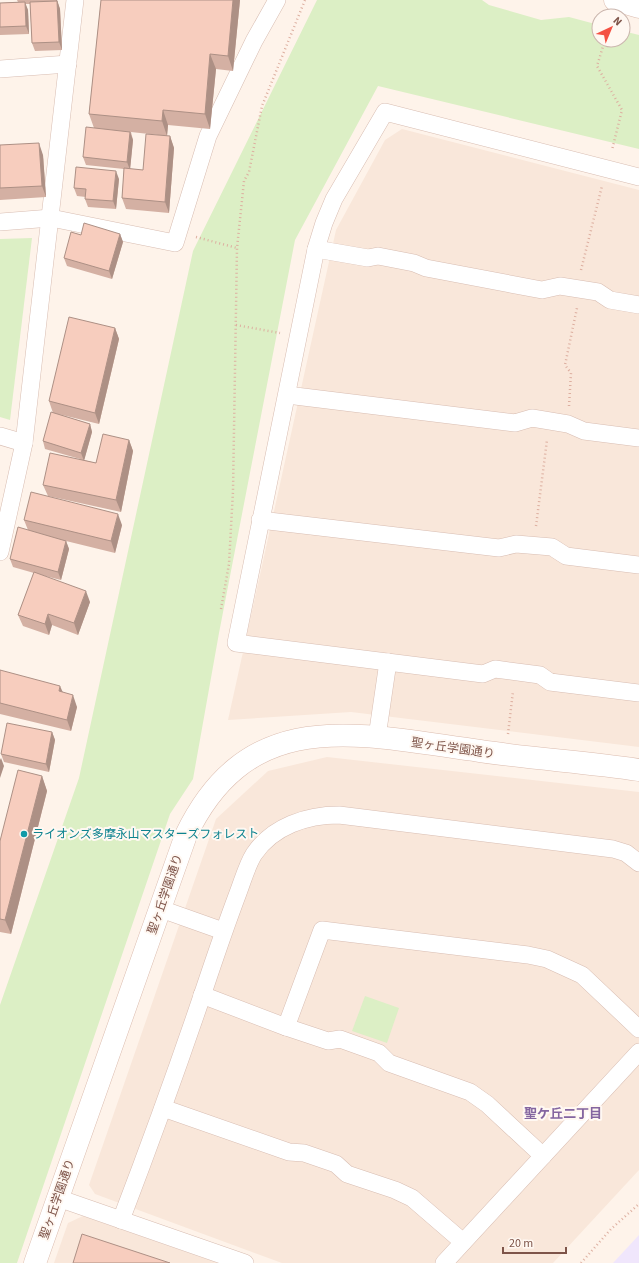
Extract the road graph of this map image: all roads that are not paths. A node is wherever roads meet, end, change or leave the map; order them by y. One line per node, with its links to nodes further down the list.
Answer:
1 (75, 0): 5 (street)
2 (277, 0): 8 (street)
3 (615, 0): 4 (street)
4 (639, 6)
5 (68, 64): 6 (street); 8 (street)
6 (0, 69)
7 (639, 177): 10 (street)
8 (51, 218): 9 (street); 15 (street)
9 (0, 222)
10 (316, 249): 11 (street); 12 (street)
11 (639, 305)
12 (287, 395): 14 (street); 16 (street)
13 (0, 436): 15 (street)
14 (639, 438)
15 (24, 443): 17 (street)
16 (260, 520): 18 (street); 19 (street)
17 (0, 552)
18 (639, 565)
19 (388, 662): 20 (street); 21 (street)
20 (639, 693)
21 (377, 737): 22 (street, 聖ヶ丘学園通り); 24 (street, 聖ヶ丘学園通り)
22 (639, 770)
23 (639, 863): 25 (street)
24 (160, 909): 25 (street); 32 (street, 聖ヶ丘学園通り)
25 (223, 931): 26 (street)
26 (202, 995): 27 (street); 30 (street)
27 (286, 1028): 28 (street); 31 (street)
28 (639, 1029)
29 (639, 1052): 31 (street)
30 (163, 1108): 33 (street); 34 (street)
31 (543, 1156): 34 (street)
32 (58, 1198): 33 (street); 35 (street, 聖ヶ丘学園通り)
33 (121, 1220): 36 (street)
34 (462, 1242): 37 (street)
35 (36, 1263)
36 (245, 1263)
37 (444, 1263)

